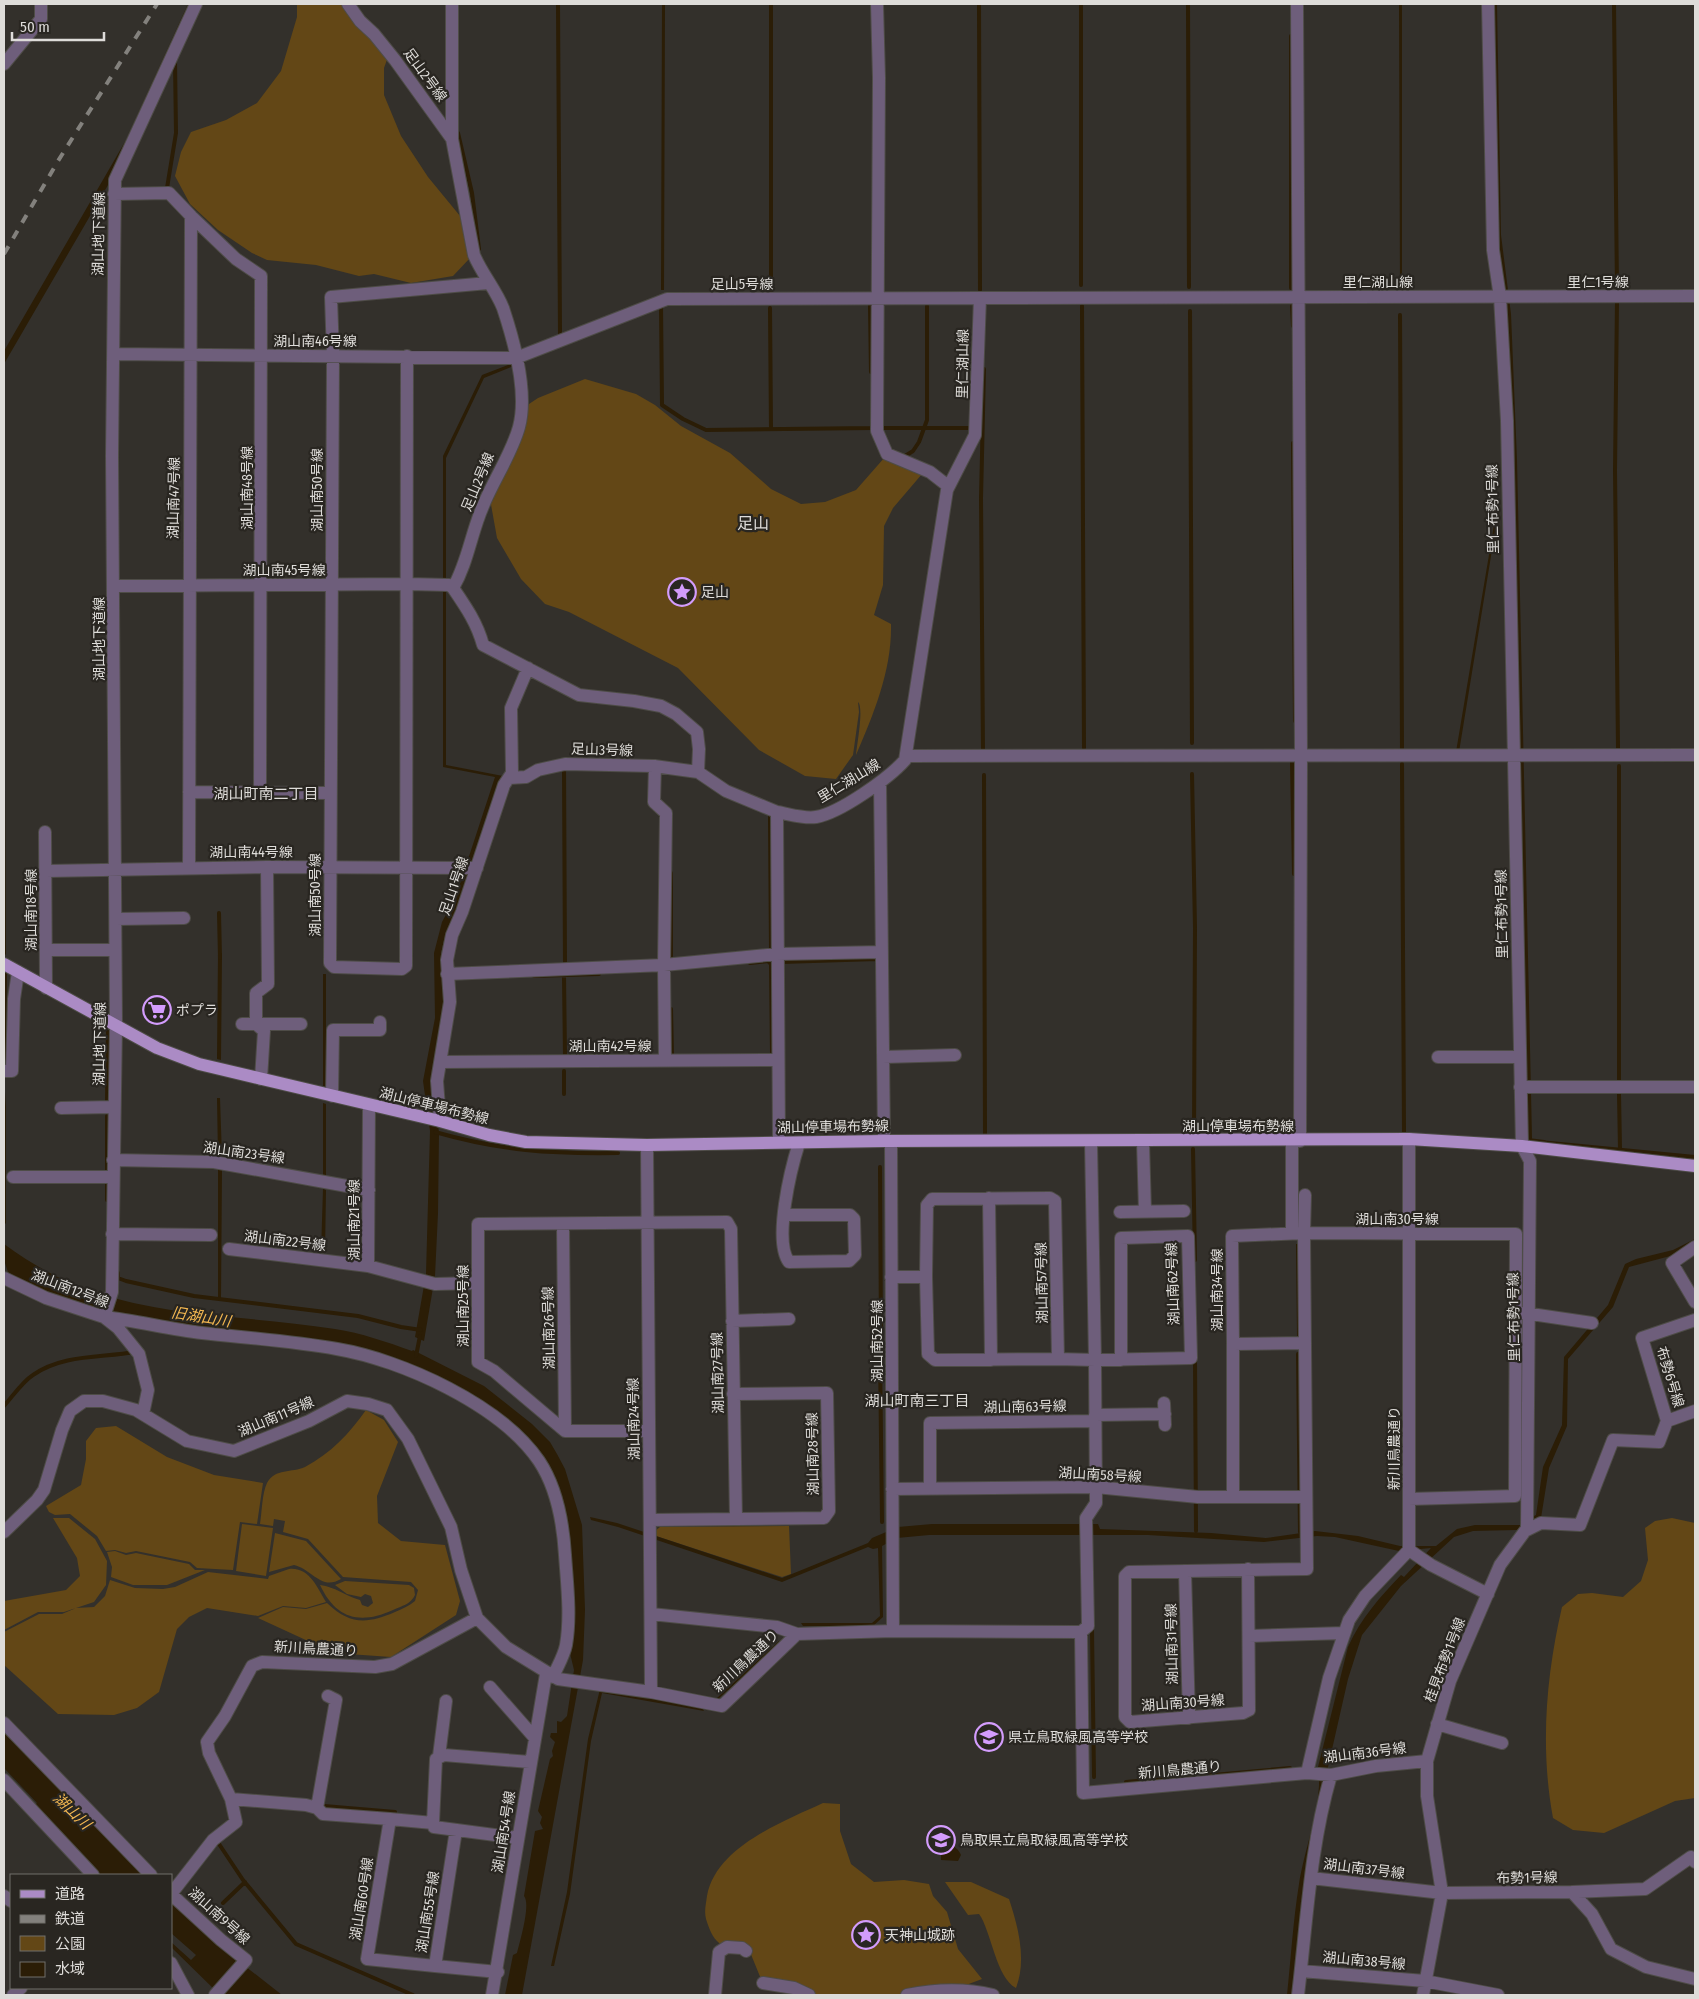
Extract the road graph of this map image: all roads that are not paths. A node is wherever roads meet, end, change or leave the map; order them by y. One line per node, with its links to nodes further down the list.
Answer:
1 (40, 4): 8 (street)
2 (196, 4): 10 (street, 湖山地下道線)
3 (348, 4): 9 (street, 足山2号線)
4 (452, 4): 9 (street)
5 (877, 4): 17 (street)
6 (1297, 4): 14 (street)
7 (1488, 4): 15 (street)
8 (4, 64)
9 (452, 139): 12 (street, 足山2号線)
10 (114, 194): 11 (street); 18 (street, 湖山地下道線)
11 (191, 216): 19 (street, 湖山南47号線); 20 (street, 湖山南48号線)
12 (488, 283): 21 (street, 湖山南50号線); 23 (street, 足山2号線)
13 (1695, 296): 15 (street, 里仁1号線)
14 (1298, 297): 15 (street, 里仁湖山線); 16 (street, 里仁湖山線); 34 (street)
15 (1500, 297): 32 (street, 里仁布勢1号線)
16 (980, 298): 17 (street, 足山5号線); 24 (street, 里仁湖山線)
17 (877, 299): 23 (street, 足山5号線); 24 (street)
18 (114, 354): 19 (street, 湖山南46号線); 29 (street, 湖山地下道線)
19 (191, 356): 20 (street, 湖山南46号線); 27 (street, 湖山南47号線)
20 (262, 356): 21 (street, 湖山南46号線); 28 (street, 湖山南48号線)
21 (333, 356): 22 (street, 湖山南46号線); 25 (street, 湖山南50号線)
22 (407, 356): 23 (street, 湖山南46号線); 26 (street, 湖山南50号線)
23 (516, 358): 30 (street, 足山2号線)
24 (948, 486): 33 (street, 里仁湖山線)
25 (332, 584): 26 (street, 湖山南45号線); 28 (street, 湖山南45号線); 42 (street, 湖山南50号線)
26 (408, 584): 30 (street, 湖山南45号線); 48 (street, 湖山南50号線)
27 (188, 585): 28 (street, 湖山南45号線); 29 (street, 湖山南45号線); 40 (street, 湖山南47号線)
28 (261, 585): 41 (street, 湖山南48号線)
29 (114, 586): 50 (street, 湖山地下道線)
30 (453, 588): 31 (street)
31 (528, 668): 37 (street); 38 (street, 足山1号線)
32 (1514, 755): 34 (street); 35 (street); 71 (street, 里仁布勢1号線)
33 (906, 756): 34 (street); 39 (street, 里仁湖山線)
34 (1301, 756): 86 (street)
35 (1695, 756)
36 (655, 766): 37 (street, 足山3号線); 38 (street, 足山3号線); 59 (street)
37 (698, 772): 43 (street)
38 (508, 778): 49 (street, 足山1号線)
39 (880, 782): 43 (street, 里仁湖山線); 56 (street, 湖山南52号線)
40 (189, 792): 41 (street); 46 (street, 湖山南47号線)
41 (260, 792): 42 (street)
42 (330, 793): 47 (street, 湖山南50号線)
43 (777, 812): 57 (street)
44 (45, 832): 51 (street, 湖山南18号線)
45 (268, 867): 46 (street, 湖山南44号線); 47 (street, 湖山南44号線); 65 (street)
46 (188, 868): 50 (street, 湖山南44号線)
47 (331, 868): 48 (street, 湖山南44号線); 48 (street, 湖山南50号線)
48 (406, 868): 49 (street, 湖山南44号線)
49 (472, 868): 61 (street, 足山1号線)
50 (115, 870): 51 (street, 湖山南44号線); 53 (street, 湖山地下道線)
51 (46, 871): 54 (street, 湖山南18号線)
52 (184, 918): 53 (street)
53 (116, 919): 55 (street, 湖山地下道線)
54 (46, 950): 55 (street); 62 (street, 湖山南18号線)
55 (115, 950): 67 (street, 湖山地下道線)
56 (882, 952): 57 (street); 69 (street, 湖山南52号線)
57 (778, 954): 59 (street); 72 (street)
58 (4, 964): 60 (main road, 湖山停車場布勢線)
59 (664, 965): 61 (street); 73 (street)
60 (18, 972): 62 (main road, 湖山停車場布勢線); 75 (street)
61 (447, 974): 74 (street, 足山1号線)
62 (46, 988): 67 (main road, 湖山停車場布勢線)
63 (380, 1022): 79 (street)
64 (242, 1024): 65 (street)
65 (256, 1024): 66 (street); 76 (street)
66 (301, 1024)
67 (116, 1025): 76 (main road, 湖山停車場布勢線); 81 (street, 湖山地下道線)
68 (955, 1055): 69 (street)
69 (883, 1057): 85 (street, 湖山南52号線)
70 (1438, 1057): 71 (street)
71 (1520, 1057): 77 (street, 里仁布勢1号線)
72 (778, 1060): 73 (street, 湖山南42号線); 87 (street)
73 (665, 1061): 74 (street, 湖山南42号線)
74 (441, 1062): 83 (street, 足山1号線)
75 (4, 1071)
76 (260, 1079): 79 (main road, 湖山停車場布勢線)
77 (1520, 1087): 78 (street); 92 (street, 里仁布勢1号線)
78 (1695, 1087)
79 (332, 1096): 80 (main road, 湖山停車場布勢線)
80 (369, 1105): 83 (main road, 湖山停車場布勢線); 97 (street, 湖山南21号線)
81 (114, 1107): 82 (street); 93 (street, 湖山地下道線)
82 (62, 1108)
83 (440, 1121): 91 (main road, 湖山停車場布勢線)
84 (1410, 1139): 86 (main road, 湖山停車場布勢線); 92 (main road, 湖山停車場布勢線); 108 (street, 新川鳥農通り)
85 (887, 1141): 88 (main road, 湖山停車場布勢線); 90 (main road, 湖山停車場布勢線); 113 (street, 湖山南52号線)
86 (1296, 1141): 89 (main road, 湖山停車場布勢線); 106 (street)
87 (779, 1142): 90 (main road, 湖山停車場布勢線); 91 (main road, 湖山停車場布勢線)
88 (1091, 1142): 89 (main road, 湖山停車場布勢線); 129 (street)
89 (1142, 1142): 100 (street)
90 (799, 1143): 103 (street)
91 (646, 1145): 104 (street, 湖山南24号線)
92 (1522, 1146): 94 (main road, 湖山停車場布勢線); 119 (street, 里仁布勢1号線)
93 (113, 1160): 96 (street, 湖山地下道線); 97 (street, 湖山南23号線)
94 (1695, 1166)
95 (13, 1177): 96 (street)
96 (112, 1177): 107 (street, 湖山地下道線)
97 (369, 1190): 112 (street, 湖山南21号線)
98 (1304, 1195): 106 (street)
99 (989, 1198): 114 (street, 湖山南57号線); 127 (street); 128 (street, 湖山南57号線)
100 (1145, 1211): 101 (street); 102 (street)
101 (1184, 1211)
102 (1120, 1212)
103 (784, 1215): 103 (street)
104 (647, 1222): 105 (street, 湖山南25号線); 123 (street, 湖山南27号線); 138 (street, 湖山南24号線)
105 (563, 1224): 116 (street, 湖山南25号線); 137 (street, 湖山南26号線)
106 (1298, 1233): 108 (street, 湖山南30号線); 125 (street, 湖山南30号線); 126 (street, 湖山南34号線)
107 (112, 1234): 109 (street); 120 (street, 湖山地下道線)
108 (1409, 1234): 118 (street, 湖山南30号線); 144 (street, 新川鳥農通り)
109 (211, 1235)
110 (1695, 1247): 117 (street)
111 (229, 1249): 112 (street, 湖山南22号線)
112 (368, 1266): 116 (street, 湖山南21号線)
113 (891, 1277): 114 (street); 140 (street, 湖山南52号線)
114 (926, 1277): 127 (street, 湖山南57号線)
115 (4, 1278): 120 (street, 湖山南12号線)
116 (477, 1283): 137 (street, 湖山南25号線)
117 (1695, 1302)
118 (1517, 1313): 119 (street); 144 (street, 湖山南30号線)
119 (1531, 1314): 124 (street); 147 (street, 里仁布勢1号線)
120 (105, 1315): 133 (street, 湖山南12号線); 160 (street, 湖山南54号線)
121 (788, 1319): 123 (street)
122 (1695, 1320): 136 (street, 布勢6号線)
123 (732, 1321): 131 (street, 湖山南27号線)
124 (1592, 1323)
125 (1305, 1343): 126 (street, 湖山南34号線); 143 (street, 湖山南30号線)
126 (1232, 1344): 142 (street)
127 (991, 1360): 128 (street, 湖山南57号線)
128 (1058, 1360): 129 (street, 湖山南62号線)
129 (1095, 1360): 130 (street, 湖山南62号線); 135 (street)
130 (1121, 1360): 130 (street, 湖山南62号線)
131 (733, 1394): 145 (street, 湖山南27号線); 145 (street, 湖山南28号線)
132 (1695, 1413): 136 (street)
133 (143, 1414): 148 (street, 湖山南11号線); 154 (street, 湖山南11号線)
134 (1165, 1414): 135 (street)
135 (1095, 1418): 139 (street); 141 (street, 湖山南63号線)
136 (1667, 1421): 147 (street)
137 (565, 1431): 138 (street)
138 (648, 1431): 146 (street, 湖山南24号線)
139 (1096, 1487): 141 (street, 湖山南58号線); 142 (street, 湖山南58号線); 156 (street)
140 (892, 1489): 141 (street, 湖山南58号線); 155 (street, 湖山南52号線)
141 (930, 1489)
142 (1233, 1497): 143 (street, 湖山南58号線)
143 (1306, 1497): 150 (street, 湖山南30号線)
144 (1409, 1499): 149 (street, 新川鳥農通り)
145 (736, 1519): 146 (street)
146 (650, 1520): 153 (street, 湖山南24号線)
147 (1527, 1529): 152 (street, 桂見布勢1号線)
148 (4, 1532)
149 (1409, 1550): 152 (street); 157 (street)
150 (1248, 1569): 151 (street, 湖山南30号線); 159 (street, 湖山南30号線)
151 (1185, 1570): 165 (street, 湖山南31号線); 165 (street, 湖山南30号線)
152 (1488, 1594): 167 (street, 桂見布勢1号線)
153 (651, 1614): 158 (street); 162 (street, 湖山南24号線)
154 (477, 1618): 160 (street); 176 (street, 新川鳥農通り)
155 (893, 1631): 156 (street, 新川鳥農通り); 158 (street, 新川鳥農通り)
156 (1081, 1632): 173 (street, 新川鳥農通り)
157 (1344, 1633): 159 (street); 173 (street)
158 (797, 1634): 162 (street, 新川鳥農通り)
159 (1250, 1636): 165 (street, 湖山南30号線)
160 (552, 1677): 162 (street, 新川鳥農通り); 168 (street, 湖山南54号線)
161 (490, 1688): 168 (street)
162 (651, 1692)
163 (328, 1696): 177 (street)
164 (446, 1701): 170 (street)
165 (1188, 1718)
166 (4, 1723): 184 (street)
167 (1437, 1724): 169 (street); 171 (street, 桂見布勢1号線)
168 (534, 1737): 172 (street, 湖山南54号線)
169 (1502, 1743)
170 (439, 1756): 172 (street); 179 (street)
171 (1427, 1761): 174 (street, 湖山南36号線); 187 (street, 桂見布勢1号線)
172 (530, 1762): 181 (street, 湖山南54号線)
173 (1307, 1773): 174 (street, 湖山南36号線)
174 (1331, 1775): 185 (street)
175 (4, 1780): 183 (street)
176 (231, 1800): 177 (street); 188 (street, 新川鳥農通り)
177 (317, 1808): 178 (street)
178 (390, 1819): 179 (street); 191 (street, 湖山南60号線)
179 (433, 1823): 180 (street)
180 (456, 1830): 181 (street); 191 (street, 湖山南55号線)
181 (518, 1838): 193 (street, 湖山南54号線)
182 (1695, 1862): 186 (street)
183 (92, 1874)
184 (150, 1874)
185 (1311, 1878): 187 (street, 湖山南37号線); 192 (street, 湖山南37号線)
186 (1572, 1892): 187 (street, 布勢1号線); 194 (street, 布勢1号線)
187 (1442, 1893): 195 (street, 桂見布勢1号線)
188 (172, 1894): 198 (street, 湖山南9号線)
189 (746, 1951): 200 (street)
190 (172, 1965): 197 (street)
191 (435, 1966): 193 (street, 湖山南55号線)
192 (1301, 1971): 195 (street, 湖山南38号線); 204 (street, 湖山南37号線)
193 (498, 1972): 199 (street, 湖山南54号線)
194 (1695, 1979)
195 (1425, 1981): 205 (street); 206 (street)
196 (763, 1983): 201 (street)
197 (188, 1995)
198 (215, 1995)
199 (492, 1995)
200 (715, 1995)
201 (809, 1995)
202 (907, 1995): 203 (street)
203 (993, 1995)
204 (1298, 1995)
205 (1423, 1995)
206 (1498, 1995)

